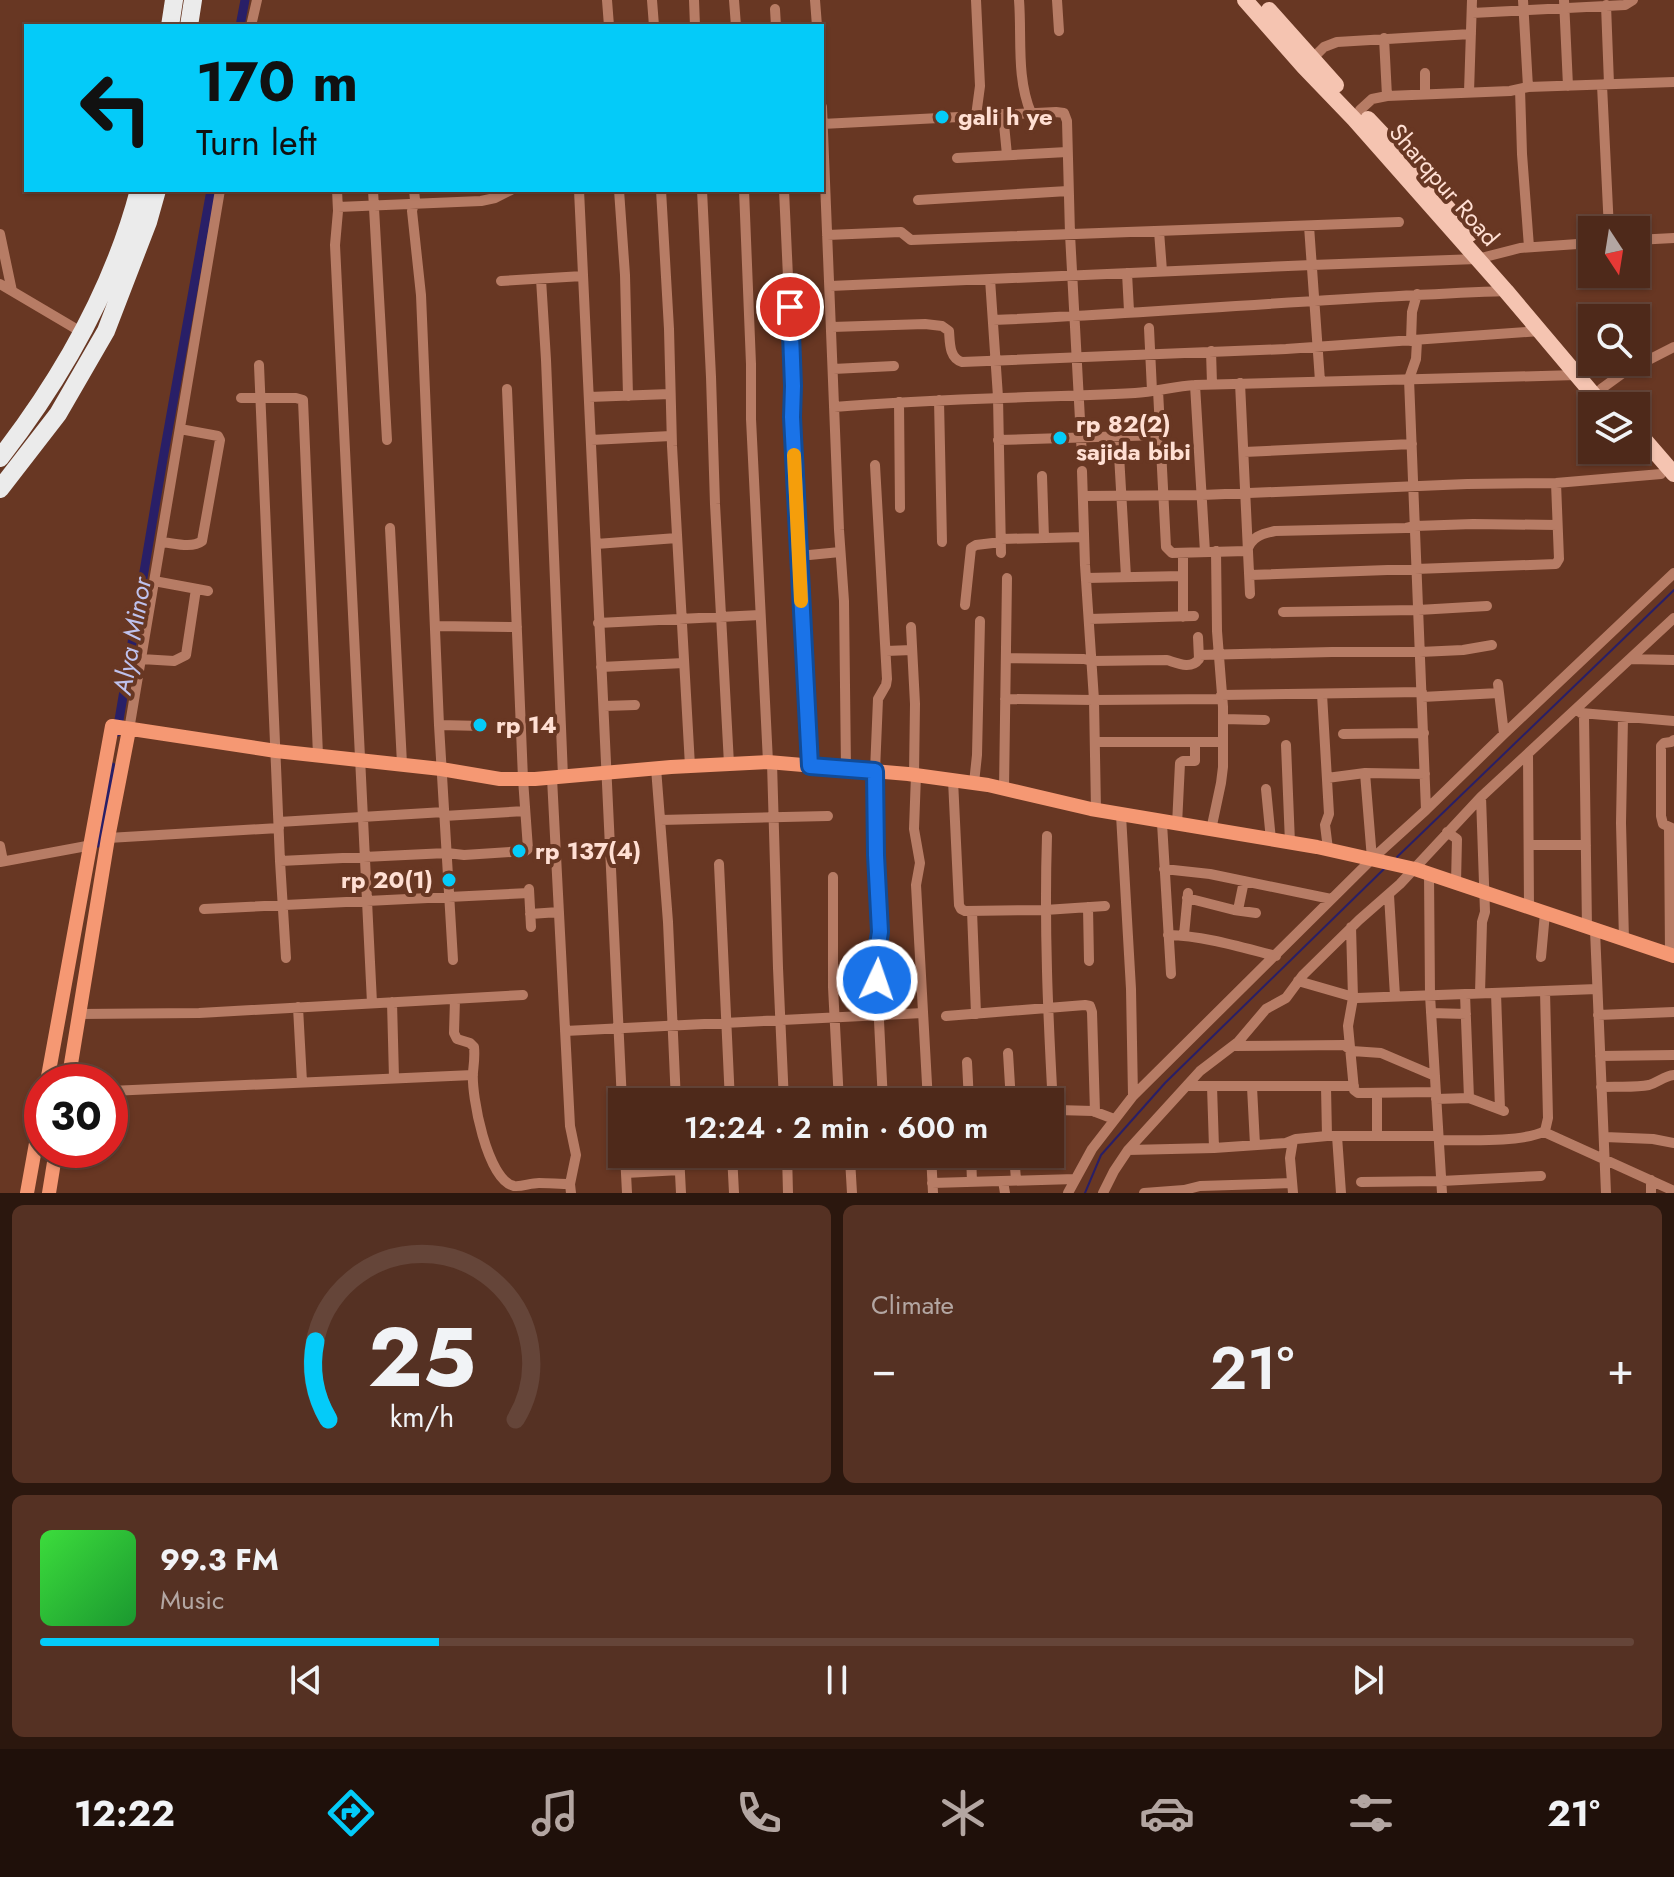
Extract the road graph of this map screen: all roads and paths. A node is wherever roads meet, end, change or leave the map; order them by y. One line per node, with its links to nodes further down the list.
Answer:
1 (174, 0): 21 (highway)
2 (193, 0): 22 (highway)
3 (257, 0): 23 (street)
4 (607, 0): 24 (street)
5 (652, 0): 25 (street)
6 (694, 0): 26 (street)
7 (734, 0): 27 (street)
8 (815, 0): 29 (street)
9 (976, 0): 45 (street)
10 (1019, 0): 43 (street)
11 (1057, 0): 30 (street)
12 (1245, 0): 33 (main road, Sharqpur Road)
13 (1260, 0): 33 (main road, Sharqpur Road)
14 (1472, 0): 20 (street)
15 (1633, 0): 17 (street)
16 (1564, 4): 17 (street); 18 (street); 37 (street)
17 (1603, 4): 36 (street)
18 (1524, 5): 20 (street); 38 (street)
19 (775, 9): 28 (street)
20 (1472, 13): 31 (street)
21 (170, 24)
22 (189, 24)
23 (251, 24)
24 (609, 24)
25 (654, 24)
26 (695, 24)
27 (736, 24)
28 (776, 24)
29 (817, 24)
30 (1059, 31)
31 (1471, 34): 32 (street); 39 (street)
32 (1384, 38): 33 (street); 41 (street)
33 (1308, 63): 42 (main road, Sharqpur Road); 81 (main road, Sharqpur Road)
34 (1425, 73): 40 (street)
35 (1674, 82): 36 (street)
36 (1605, 84): 37 (street); 70 (street)
37 (1568, 86): 38 (street)
38 (1524, 88): 39 (street); 80 (street)
39 (1469, 92): 40 (street)
40 (1425, 93): 41 (street)
41 (1387, 96): 42 (street)
42 (1360, 110): 81 (main road, Sharqpur Road)
43 (1031, 113): 44 (street); 47 (street)
44 (1003, 114): 45 (street); 48 (street)
45 (976, 116): 46 (street)
46 (824, 124)
47 (1067, 152): 48 (street); 51 (street)
48 (1007, 155): 49 (street)
49 (957, 158)
50 (824, 168): 76 (street)
51 (1068, 191): 66 (street); 75 (street)
52 (138, 192): 102 (highway)
53 (156, 192): 155 (highway)
54 (220, 192): 134 (street)
55 (337, 192): 69 (street)
56 (373, 192): 68 (street)
57 (414, 192): 67 (street)
58 (507, 192): 65 (street)
59 (579, 192): 86 (street)
60 (619, 192): 126 (street)
61 (661, 192): 124 (street)
62 (702, 192): 193 (street)
63 (744, 192): 192 (street)
64 (784, 192): 176 (street)
65 (456, 196): 67 (street)
66 (918, 200)
67 (413, 204): 68 (street); 199 (street)
68 (374, 206): 69 (street); 139 (street)
69 (338, 207): 242 (street)
70 (1609, 216)
71 (1399, 222): 72 (street)
72 (1309, 226): 73 (street); 82 (street)
73 (1159, 231): 75 (street); 83 (street)
74 (0, 234): 92 (street)
75 (1070, 234): 76 (street); 85 (street)
76 (827, 235): 91 (street)
77 (1674, 238): 78 (street)
78 (1650, 239)
79 (1578, 244): 80 (street)
80 (1529, 247): 81 (street)
81 (1483, 258): 82 (street); 93 (main road, Sharqpur Road); 122 (main road, Sharqpur Road)
82 (1312, 265): 83 (street); 95 (street)
83 (1162, 271): 84 (street)
84 (1127, 273): 85 (street); 96 (street)
85 (1073, 275): 88 (street); 97 (street)
86 (583, 276): 87 (street); 127 (street)
87 (541, 279): 89 (street); 256 (street)
88 (990, 279): 91 (street); 98 (street)
89 (501, 281)
90 (0, 284): 92 (street)
91 (830, 286): 99 (street)
92 (12, 291): 102 (street)
93 (1506, 291): 94 (street); 101 (main road, Sharqpur Road)
94 (1417, 294): 95 (street); 103 (street)
95 (1315, 300): 96 (street); 104 (street)
96 (1129, 311): 97 (street)
97 (1075, 316): 98 (street); 108 (street)
98 (993, 320): 109 (street)
99 (832, 327): 109 (street); 112 (street)
100 (1149, 328): 107 (street)
101 (1540, 331): 103 (street); 113 (main road, Sharqpur Road)
102 (83, 333): 146 (highway)
103 (1414, 341): 104 (street); 114 (street)
104 (1317, 347): 106 (street); 115 (street)
105 (1674, 347): 123 (street)
106 (1211, 351): 107 (street); 117 (street)
107 (1151, 354): 108 (street); 120 (street)
108 (1077, 357): 109 (street); 125 (street)
109 (996, 360): 128 (street)
110 (259, 365): 130 (street)
111 (894, 366): 112 (street)
112 (833, 369): 133 (street)
113 (1577, 375): 114 (street); 121 (main road, Sharqpur Road)
114 (1409, 379): 115 (street); 142 (street)
115 (1320, 381): 116 (street)
116 (1240, 383): 117 (street); 144 (street)
117 (1212, 384): 118 (street)
118 (1195, 385): 120 (street); 157 (street)
119 (507, 389): 200 (street)
120 (1155, 390): 125 (street); 135 (street)
121 (1595, 392)
122 (1597, 392)
123 (1607, 392)
124 (670, 394): 126 (street); 136 (street)
125 (1079, 395): 128 (street); 138 (street)
126 (628, 396): 127 (street)
127 (589, 397): 140 (street)
128 (998, 397): 131 (street); 141 (street)
129 (241, 398): 130 (street)
130 (262, 398): 239 (street); 241 (street)
131 (939, 400): 132 (street); 169 (street)
132 (899, 402): 133 (street); 161 (street)
133 (834, 407): 173 (street)
134 (180, 429): 168 (street); 168 (street)
135 (1160, 435): 137 (street); 160 (street)
136 (671, 436): 140 (street); 166 (street)
137 (1118, 437): 138 (street); 159 (street)
138 (1081, 438): 141 (street); 145 (street)
139 (387, 440)
140 (591, 440): 170 (street)
141 (998, 440): 171 (street)
142 (1412, 444): 144 (street); 153 (street)
143 (1650, 450): 150 (main road)
144 (1244, 452): 156 (street)
145 (1082, 457)
146 (0, 458)
147 (1650, 458): 150 (main road)
148 (875, 465): 205 (street)
149 (1082, 471): 158 (street)
150 (1667, 474): 152 (street); 154 (main road)
151 (1042, 476): 167 (street)
152 (1556, 483): 153 (street); 162 (street)
153 (1413, 486): 156 (street); 163 (street)
154 (1674, 488)
155 (0, 489)
156 (1245, 492): 157 (street); 172 (street)
157 (1202, 495): 160 (street); 174 (street)
158 (1083, 496): 159 (street); 165 (street)
159 (1122, 496): 160 (street); 181 (street)
160 (1163, 496): 175 (street)
161 (900, 508)
162 (1557, 525): 163 (street); 177 (street)
163 (1415, 526): 172 (street); 177 (street)
164 (390, 528): 244 (street)
165 (1084, 537): 167 (street); 183 (street)
166 (677, 538): 170 (street); 195 (street)
167 (1044, 538): 171 (street)
168 (161, 542): 184 (street)
169 (942, 542)
170 (596, 544): 198 (street)
171 (1001, 544): 188 (street)
172 (1247, 551): 174 (street); 179 (street)
173 (840, 552): 176 (street); 250 (street)
174 (1210, 552): 175 (street); 207 (street)
175 (1183, 553): 180 (street)
176 (799, 556): 247 (street)
177 (1417, 568): 179 (street); 190 (street)
178 (1674, 573): 233 (street)
179 (1250, 575): 187 (street)
180 (1183, 576): 181 (street); 196 (street)
181 (1126, 577): 183 (street)
182 (1007, 578): 209 (street)
183 (1086, 578): 196 (street)
184 (154, 581): 185 (street); 210 (street)
185 (196, 589): 186 (street); 210 (street)
186 (208, 591)
187 (1250, 594)
188 (965, 605)
189 (1487, 606): 190 (street)
190 (1418, 610): 191 (street); 206 (street)
191 (1283, 612)
192 (760, 615): 193 (street); 243 (street)
193 (721, 618): 195 (street); 245 (street)
194 (1674, 618): 211 (street)
195 (681, 619): 198 (street); 214 (street)
196 (1089, 619): 213 (street)
197 (980, 621): 260 (street)
198 (598, 623): 215 (street)
199 (435, 626): 200 (street); 228 (street)
200 (517, 627): 258 (street)
201 (911, 627): 204 (street)
202 (1198, 637): 208 (street)
203 (1492, 645): 206 (street)
204 (912, 650): 205 (street); 255 (street)
205 (886, 651): 251 (street)
206 (1420, 652): 207 (street); 217 (street)
207 (1219, 654): 208 (street); 218 (street)
208 (1199, 655): 213 (street)
209 (1006, 658): 213 (street); 219 (street)
210 (141, 659): 230 (street)
211 (1631, 659): 212 (street); 223 (street)
212 (1674, 660)
213 (1092, 661): 220 (street)
214 (684, 663): 215 (street); 246 (street)
215 (601, 667): 222 (street)
216 (1322, 694): 217 (street); 218 (street); 257 (street)
217 (1422, 695): 231 (street); 233 (street)
218 (1221, 697): 220 (street); 225 (street)
219 (1005, 699): 220 (street); 261 (street)
220 (1094, 700): 235 (street)
221 (635, 705): 222 (street)
222 (604, 706): 252 (street)
223 (1581, 712): 224 (street); 240 (street); 286 (street)
224 (1623, 717): 227 (street); 324 (street)
225 (1223, 719): 226 (street); 237 (street)
226 (1265, 720)
227 (1674, 721)
228 (439, 725): 229 (street); 249 (street)
229 (483, 726)
230 (129, 730): 239 (street); 281 (street); 284 (street)
231 (1424, 733): 232 (street); 254 (street)
232 (1343, 734)
233 (1504, 734): 267 (street)
234 (1674, 740): 264 (street)
235 (1095, 742): 236 (street); 266 (street)
236 (1195, 742): 237 (street); 275 (street)
237 (1223, 742): 278 (street)
238 (1286, 745): 283 (street)
239 (276, 751): 241 (street); 276 (street)
240 (1528, 754): 263 (street); 285 (street)
241 (318, 755): 242 (street)
242 (361, 760): 244 (street); 273 (street)
243 (770, 762): 245 (street); 247 (street); 271 (street)
244 (402, 764): 249 (street)
245 (729, 764): 246 (street)
246 (690, 766): 248 (street)
247 (810, 766): 250 (street)
248 (656, 768): 252 (street); 274 (street)
249 (441, 769): 258 (street); 269 (street)
250 (846, 769): 251 (street)
251 (875, 771): 255 (street); 354 (street)
252 (608, 773): 256 (street); 360 (street)
253 (1365, 773): 254 (street); 257 (street); 291 (street)
254 (1425, 774): 267 (street)
255 (915, 775): 259 (street); 348 (street)
256 (558, 777): 258 (street); 315 (street)
257 (1327, 778): 288 (street)
258 (523, 779): 268 (street)
259 (953, 780): 260 (street); 314 (street)
260 (974, 783): 261 (street)
261 (1004, 789): 266 (street)
262 (1266, 789): 282 (street)
263 (1481, 797): 279 (street); 301 (street)
264 (1661, 799): 265 (street); 277 (street)
265 (1673, 800)
266 (1096, 810): 270 (street)
267 (1426, 810): 291 (street)
268 (525, 811): 269 (street); 289 (street)
269 (444, 814): 273 (street); 289 (street)
270 (1121, 815): 275 (street); 392 (street)
271 (774, 816): 272 (street); 274 (street); 357 (street)
272 (828, 816)
273 (364, 817): 276 (street); 290 (street)
274 (660, 820): 359 (street)
275 (1170, 824): 278 (street); 295 (street)
276 (279, 825): 281 (street); 293 (street)
277 (1672, 829): 296 (street)
278 (1211, 830): 282 (street)
279 (1447, 832): 297 (street); 300 (street)
280 (1047, 836): 311 (street)
281 (108, 838): 350 (street)
282 (1271, 840): 283 (street)
283 (1290, 843): 288 (street)
284 (92, 845): 292 (street); 368 (street)
285 (1529, 845): 286 (street); 309 (street)
286 (1586, 845): 321 (street)
287 (0, 846): 292 (street)
288 (1328, 849): 291 (street)
289 (447, 853): 290 (street); 303 (street)
290 (365, 857): 293 (street); 305 (street)
291 (1372, 859): 297 (street); 304 (street)
292 (2, 861)
293 (280, 861): 306 (street)
294 (719, 864): 358 (street)
295 (1164, 869): 299 (street); 322 (street)
296 (1672, 869): 313 (street)
297 (1418, 870): 300 (street); 302 (street); 339 (street)
298 (833, 877): 356 (street)
299 (1244, 881): 304 (street); 312 (street)
300 (1456, 883): 301 (street)
301 (1483, 892): 309 (street); 335 (street)
302 (1389, 895): 320 (street); 340 (street)
303 (449, 898): 305 (street); 318 (street); 329 (street)
304 (1331, 899): 325 (street)
305 (367, 902): 306 (street); 344 (street)
306 (283, 905): 310 (street); 328 (street)
307 (1105, 906): 308 (street)
308 (1088, 907): 311 (street); 330 (street)
309 (1529, 908): 317 (street)
310 (204, 909)
311 (1045, 910): 314 (street); 346 (street)
312 (1238, 910): 316 (street); 323 (street)
313 (1672, 910): 326 (street)
314 (972, 911): 351 (street)
315 (559, 912): 318 (street); 361 (street)
316 (1256, 913)
317 (1545, 913): 321 (street); 327 (street)
318 (530, 914): 319 (street)
319 (531, 927)
320 (1351, 927): 332 (street); 341 (street)
321 (1591, 929): 324 (street); 333 (street)
322 (1168, 935): 323 (street); 331 (street)
323 (1184, 935): 325 (street)
324 (1624, 940): 326 (street)
325 (1276, 956): 392 (street)
326 (1672, 956)
327 (1541, 957)
328 (286, 958)
329 (453, 960)
330 (1089, 961)
331 (1171, 974)
332 (1298, 981): 341 (street); 362 (street)
333 (1597, 989): 334 (street); 353 (street)
334 (1545, 991): 336 (street); 397 (street)
335 (1480, 993): 336 (street); 337 (street)
336 (1496, 993): 394 (street)
337 (1465, 994): 339 (street); 352 (street)
338 (523, 995): 342 (street)
339 (1430, 995): 340 (street); 349 (street)
340 (1395, 996): 341 (street)
341 (1353, 998): 363 (street)
342 (455, 999): 343 (street); 370 (street)
343 (392, 1002): 344 (street); 373 (street)
344 (372, 1003): 345 (street)
345 (298, 1007): 350 (street); 374 (street)
346 (1048, 1007): 351 (street); 395 (street); 395 (street)
347 (1674, 1012): 353 (street)
348 (923, 1013): 354 (street); 387 (street)
349 (1431, 1013): 352 (street); 372 (street)
350 (79, 1014): 369 (street)
351 (976, 1014): 355 (street)
352 (1466, 1014): 394 (street)
353 (1598, 1015): 366 (street)
354 (879, 1016): 356 (street); 386 (street)
355 (946, 1016)
356 (835, 1018): 357 (street); 385 (street)
357 (780, 1020): 358 (street); 384 (street)
358 (726, 1023): 359 (street); 383 (street)
359 (672, 1026): 360 (street); 382 (street)
360 (619, 1029): 361 (street); 381 (street)
361 (565, 1031): 427 (street)
362 (1233, 1046): 363 (street); 375 (street)
363 (1350, 1050): 372 (street); 377 (street)
364 (1008, 1053): 389 (street)
365 (1674, 1055): 366 (street)
366 (1600, 1056): 380 (street)
367 (967, 1062): 388 (street)
368 (50, 1064)
369 (71, 1064)
370 (473, 1075): 373 (street); 427 (street)
371 (1674, 1075): 380 (street)
372 (1435, 1076): 393 (street)
373 (394, 1078): 374 (street)
374 (302, 1082): 390 (street)
375 (1187, 1086): 376 (street); 406 (street)
376 (1212, 1086): 378 (street); 405 (street)
377 (1354, 1086): 379 (street); 391 (street)
378 (1252, 1087): 379 (street); 404 (street)
379 (1326, 1087): 399 (street)
380 (1601, 1087): 400 (street)
381 (621, 1088)
382 (675, 1088)
383 (729, 1088)
384 (783, 1088)
385 (838, 1088)
386 (882, 1088)
387 (927, 1088)
388 (968, 1088)
389 (1010, 1088)
390 (128, 1090)
391 (1377, 1093): 393 (street); 398 (street)
392 (1133, 1096): 396 (street)
393 (1436, 1096): 394 (street); 401 (street)
394 (1469, 1098)
395 (1095, 1112): 396 (street)
396 (1114, 1119): 420 (street)
397 (1544, 1132): 401 (street); 407 (street)
398 (1377, 1135): 399 (street); 401 (street)
399 (1332, 1136): 402 (street); 442 (street)
400 (1605, 1137): 403 (street); 407 (street)
401 (1438, 1138): 426 (street)
402 (1293, 1140): 404 (street); 429 (street)
403 (1674, 1143)
404 (1255, 1145): 405 (street)
405 (1214, 1148): 406 (street)
406 (1128, 1150): 440 (street)
407 (1604, 1159): 422 (street); 443 (street)
408 (32, 1168): 431 (street)
409 (53, 1168): 432 (street)
410 (626, 1168): 418 (street)
411 (733, 1168): 435 (street)
412 (788, 1168): 436 (street)
413 (847, 1168): 437 (street)
414 (932, 1168): 428 (street)
415 (972, 1168): 424 (street)
416 (1015, 1168): 421 (street)
417 (680, 1170): 418 (street); 434 (street)
418 (626, 1173): 433 (street)
419 (1541, 1176): 426 (street)
420 (1075, 1179): 421 (street); 439 (street)
421 (1016, 1180): 423 (street)
422 (1651, 1180): 430 (street); 444 (street)
423 (1003, 1181): 424 (street); 438 (street)
424 (972, 1182): 428 (street)
425 (1361, 1182): 426 (street)
426 (1441, 1187)
427 (570, 1188)
428 (933, 1188)
429 (1293, 1188): 441 (street)
430 (1674, 1191)
431 (27, 1193)
432 (49, 1193)
433 (627, 1193)
434 (681, 1193)
435 (734, 1193)
436 (788, 1193)
437 (852, 1193)
438 (1005, 1193)
439 (1068, 1193)
440 (1103, 1193)
441 (1144, 1193)
442 (1341, 1193)
443 (1606, 1193)
444 (1651, 1193)

